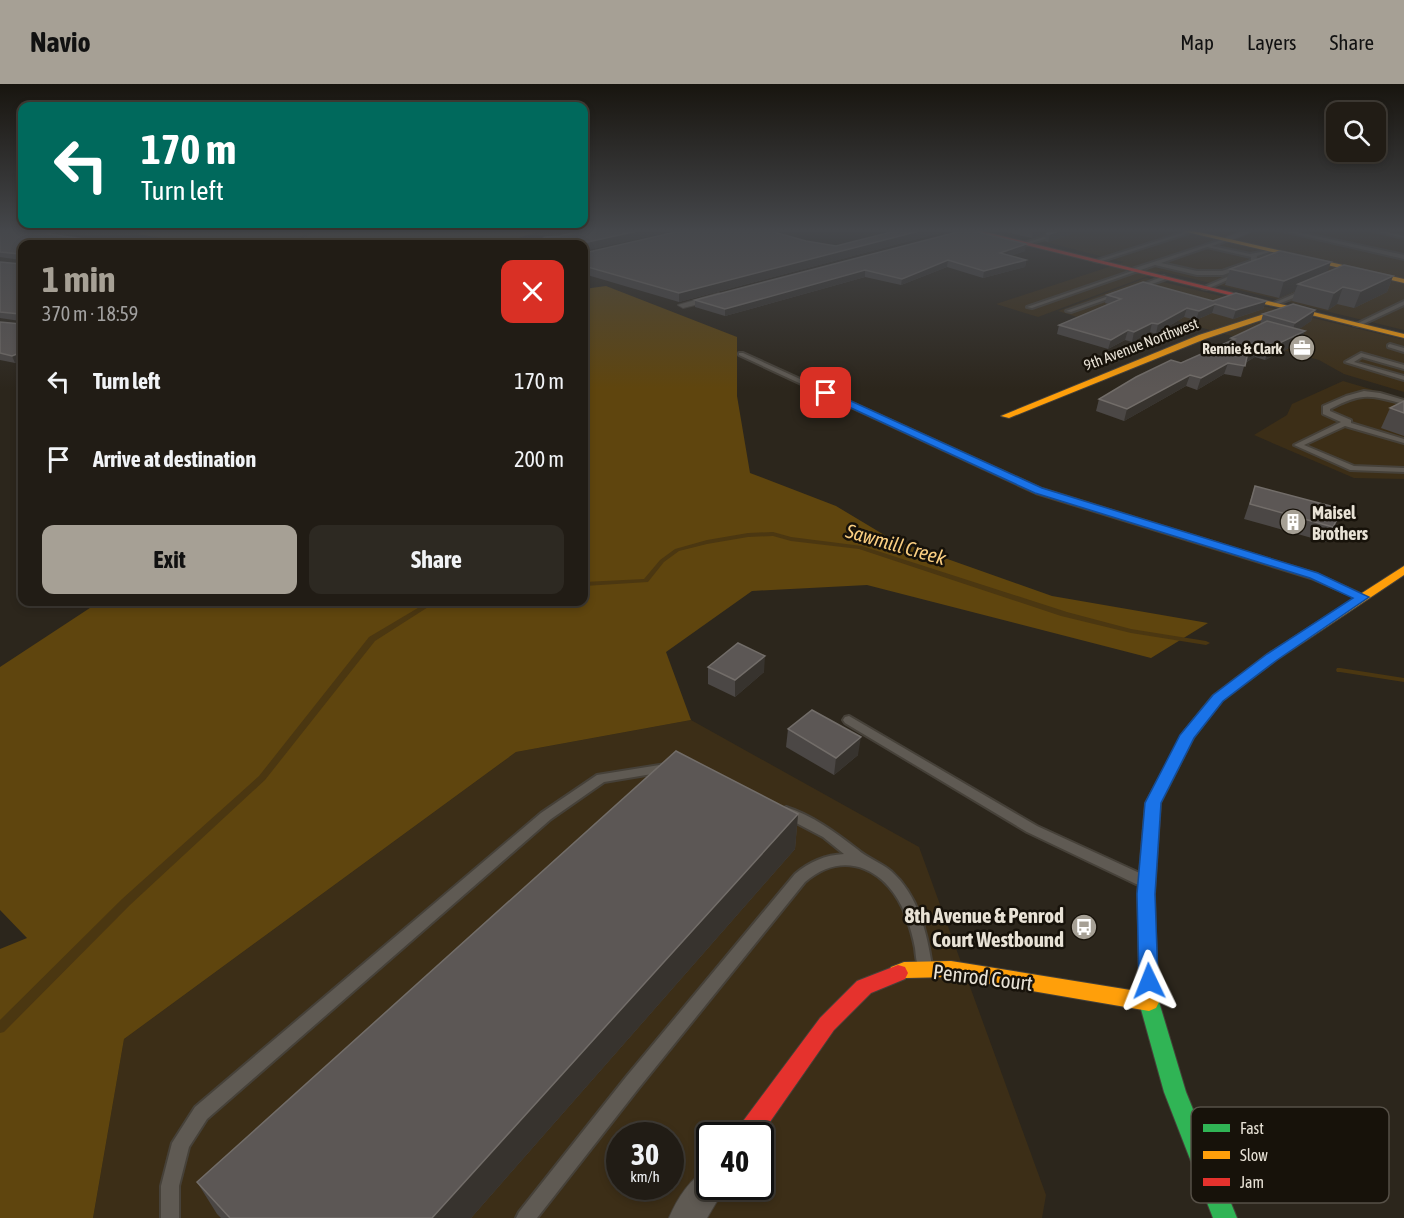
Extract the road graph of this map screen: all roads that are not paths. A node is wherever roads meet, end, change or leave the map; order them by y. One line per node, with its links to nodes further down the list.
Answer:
1 (1100, 283): 13 (lane)
2 (1150, 283): 7 (lane)
3 (1184, 283): 5 (street)
4 (1217, 283): 5 (lane)
5 (1205, 288): 11 (street)
6 (1315, 288): 11 (lane)
7 (1133, 289)
8 (1122, 293): 15 (lane)
9 (725, 295): 12 (street)
10 (1404, 303): 16 (lane)
11 (1274, 304): 14 (street)
12 (683, 305)
13 (1030, 307)
14 (1291, 308): 16 (street); 24 (street, 9th Avenue Northwest)
15 (1069, 312)
16 (1357, 325): 17 (street)
17 (1404, 336)
18 (1390, 346): 19 (lane)
19 (1404, 350)
20 (741, 354): 29 (lane)
21 (1404, 367): 22 (lane)
22 (1404, 378)
23 (1404, 402): 25 (lane)
24 (1006, 416)
25 (1351, 423): 26 (lane); 27 (lane)
26 (1404, 441)
27 (1404, 470)
28 (1404, 570): 29 (street)
29 (1362, 597): 34 (street)
30 (849, 720): 34 (lane)
31 (683, 767): 41 (lane)
32 (778, 807): 33 (lane)
33 (864, 862): 35 (lane); 42 (lane)
34 (1147, 883): 36 (street)
35 (925, 969): 36 (street, Penrod Court); 37 (street, Penrod Court)
36 (1149, 1002): 38 (street)
37 (756, 1122)
38 (1191, 1133)
39 (699, 1200): 43 (street)
40 (1218, 1203): 44 (street)
41 (170, 1218)
42 (525, 1218)
43 (686, 1218)
44 (1224, 1218)

